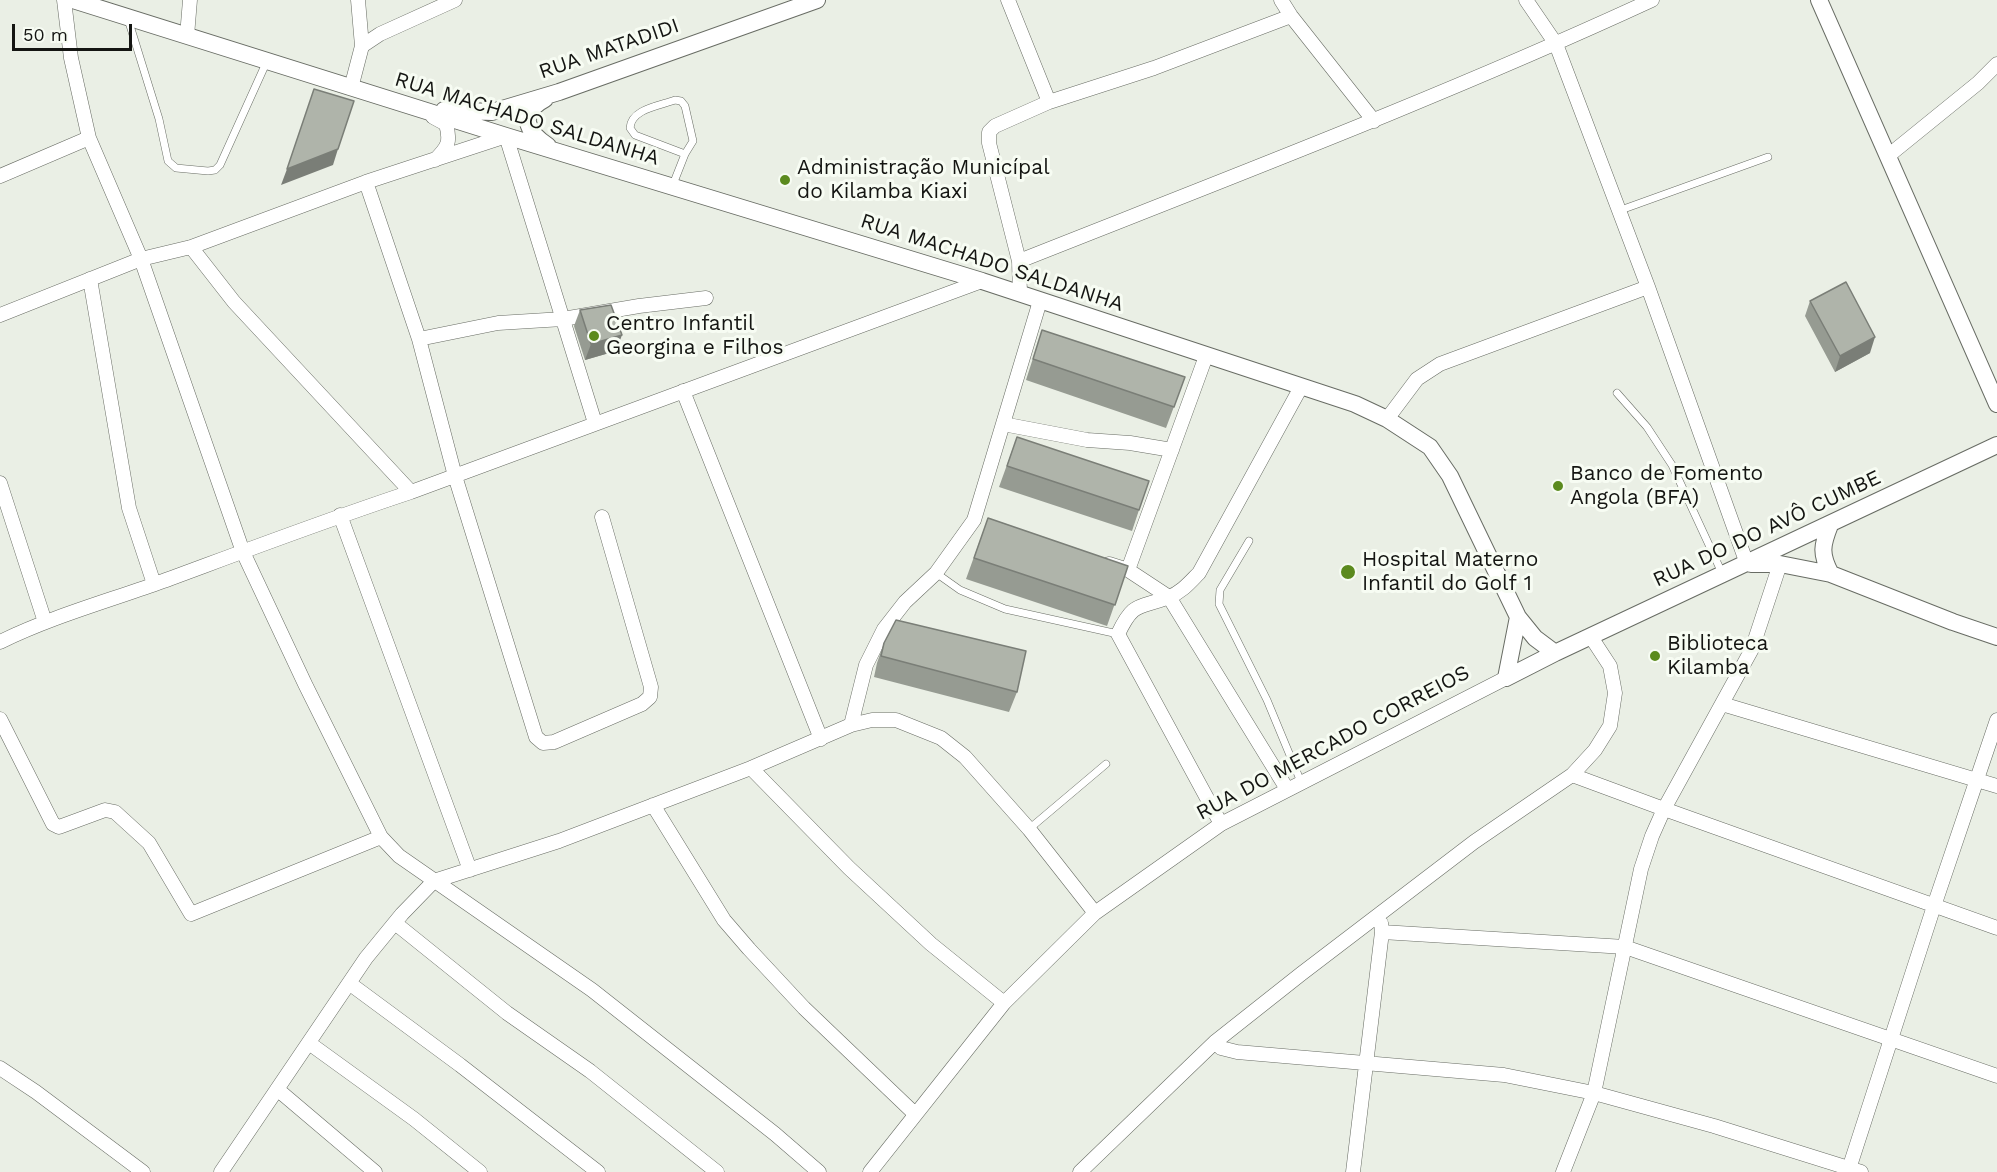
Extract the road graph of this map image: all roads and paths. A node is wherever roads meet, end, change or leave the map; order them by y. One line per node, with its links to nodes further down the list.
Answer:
1 (64, 0): 25 (street)
2 (73, 0): 12 (street, RUA MACHADO SALDANHA)
3 (190, 0): 14 (street)
4 (358, 0): 16 (street)
5 (455, 0): 16 (street)
6 (817, 0): 20 (street, RUA MATADIDI)
7 (1008, 0): 21 (street)
8 (1281, 0): 13 (street)
9 (1526, 0): 15 (street)
10 (1652, 0): 15 (street)
11 (1819, 0): 28 (street)
12 (127, 16): 14 (street, RUA MACHADO SALDANHA); 17 (lane)
13 (1291, 16): 21 (street); 23 (street)
14 (187, 36): 17 (street, RUA MACHADO SALDANHA)
15 (1556, 44): 23 (street); 34 (street)
16 (362, 46): 19 (street)
17 (267, 60): 19 (street, RUA MACHADO SALDANHA)
18 (1997, 64): 28 (street)
19 (351, 88): 22 (street, RUA MACHADO SALDANHA)
20 (559, 92): 22 (street, RUA MATADIDI); 26 (street)
21 (1049, 102): 37 (street)
22 (410, 106): 24 (street, RUA MACHADO SALDANHA); 30 (street)
23 (1374, 121): 37 (street)
24 (506, 136): 26 (street, RUA MACHADO SALDANHA); 30 (street); 45 (street)
25 (89, 138): 31 (street); 36 (street)
26 (555, 151): 33 (street, RUA MACHADO SALDANHA)
27 (685, 154): 27 (lane); 33 (lane)
28 (1888, 156): 51 (street)
29 (1768, 157): 34 (lane)
30 (433, 161): 32 (street)
31 (0, 176)
32 (366, 182): 35 (street); 46 (street)
33 (672, 187): 39 (street, RUA MACHADO SALDANHA)
34 (1618, 212): 40 (street)
35 (191, 247): 36 (street); 59 (street)
36 (141, 259): 38 (street); 64 (street)
37 (1019, 261): 41 (street)
38 (90, 279): 44 (street); 72 (street)
39 (982, 281): 41 (street, RUA MACHADO SALDANHA); 49 (street)
40 (1647, 286): 52 (street); 66 (street)
41 (1020, 294): 43 (street, RUA MACHADO SALDANHA)
42 (706, 298): 45 (street)
43 (1040, 301): 47 (street, RUA MACHADO SALDANHA); 54 (street)
44 (0, 315)
45 (563, 320): 46 (street); 53 (street)
46 (419, 339): 57 (street)
47 (1206, 356): 48 (street, RUA MACHADO SALDANHA); 56 (street)
48 (1301, 387): 52 (street, RUA MACHADO SALDANHA); 73 (street)
49 (683, 391): 53 (street); 86 (street)
50 (1617, 393): 71 (lane)
51 (1997, 404)
52 (1387, 419): 74 (street, RUA MACHADO SALDANHA)
53 (595, 423): 57 (street)
54 (1003, 424): 56 (street); 69 (street)
55 (1997, 445): 62 (street, RUA DO DO AVÔ CUMBE)
56 (1172, 450): 68 (street)
57 (455, 476): 59 (street); 61 (street)
58 (0, 483): 75 (street)
59 (411, 492): 60 (street)
60 (340, 515): 64 (street); 99 (street)
61 (602, 518)
62 (1830, 525): 66 (street, RUA DO DO AVÔ CUMBE); 70 (street)
63 (1250, 541): 91 (lane)
64 (243, 552): 72 (street); 98 (street)
65 (1095, 560): 68 (street)
66 (1747, 564): 67 (street); 71 (street, RUA DO DO AVÔ CUMBE)
67 (1780, 564): 70 (street); 82 (street)
68 (1128, 570): 73 (street)
69 (936, 573): 76 (lane); 85 (street)
70 (1831, 574): 78 (street)
71 (1724, 575): 77 (street, RUA DO DO AVÔ CUMBE)
72 (154, 584): 75 (street)
73 (1169, 597): 76 (street); 93 (street)
74 (1518, 617): 80 (street, RUA MACHADO SALDANHA); 81 (street)
75 (45, 622): 79 (street)
76 (1118, 634): 96 (street)
77 (1591, 637): 80 (street, RUA DO DO AVÔ CUMBE); 89 (street)
78 (1997, 637)
79 (0, 642)
80 (1555, 653): 81 (street, RUA DO MERCADO CORREIOS)
81 (1506, 678): 91 (street, RUA DO MERCADO CORREIOS)
82 (1722, 704): 90 (street); 95 (street)
83 (0, 719): 98 (street)
84 (1997, 720): 90 (street)
85 (851, 725): 86 (street); 97 (street)
86 (821, 739): 88 (street)
87 (1106, 764): 97 (lane)
88 (751, 768): 94 (street); 109 (street)
89 (1572, 775): 95 (street); 103 (street)
90 (1977, 780): 92 (street); 101 (street)
91 (1301, 782): 93 (street, RUA DO MERCADO CORREIOS)
92 (1997, 786)
93 (1287, 789): 96 (street, RUA DO MERCADO CORREIOS)
94 (653, 805): 99 (street); 118 (street)
95 (1664, 810): 101 (street); 107 (street)
96 (1221, 824): 102 (street, RUA DO MERCADO CORREIOS)
97 (1029, 829): 102 (street)
98 (381, 837): 100 (street)
99 (470, 870): 100 (street)
100 (434, 881): 104 (street); 126 (street)
101 (1934, 906): 105 (street); 110 (street)
102 (1095, 913): 109 (street, RUA DO MERCADO CORREIOS)
103 (1380, 915): 106 (street); 111 (street)
104 (395, 922): 108 (street); 125 (street)
105 (1997, 928)
106 (1382, 932): 107 (street); 113 (street)
107 (1625, 947): 110 (street); 117 (street)
108 (349, 983): 112 (street); 124 (street)
109 (1004, 1003): 118 (street, RUA DO MERCADO CORREIOS)
110 (1891, 1040): 115 (street); 119 (street)
111 (1215, 1042): 113 (street); 128 (street)
112 (309, 1043): 116 (street); 123 (street)
113 (1366, 1062): 117 (street); 129 (street)
114 (0, 1068): 120 (street)
115 (1997, 1076)
116 (277, 1089): 121 (street); 122 (street)
117 (1594, 1093): 119 (street); 130 (street)
118 (915, 1114): 127 (street, RUA DO MERCADO CORREIOS)
119 (1853, 1171)
120 (143, 1172)
121 (221, 1172)
122 (375, 1172)
123 (480, 1172)
124 (598, 1172)
125 (717, 1172)
126 (819, 1172)
127 (870, 1172)
128 (1080, 1172)
129 (1353, 1172)
130 (1563, 1172)

